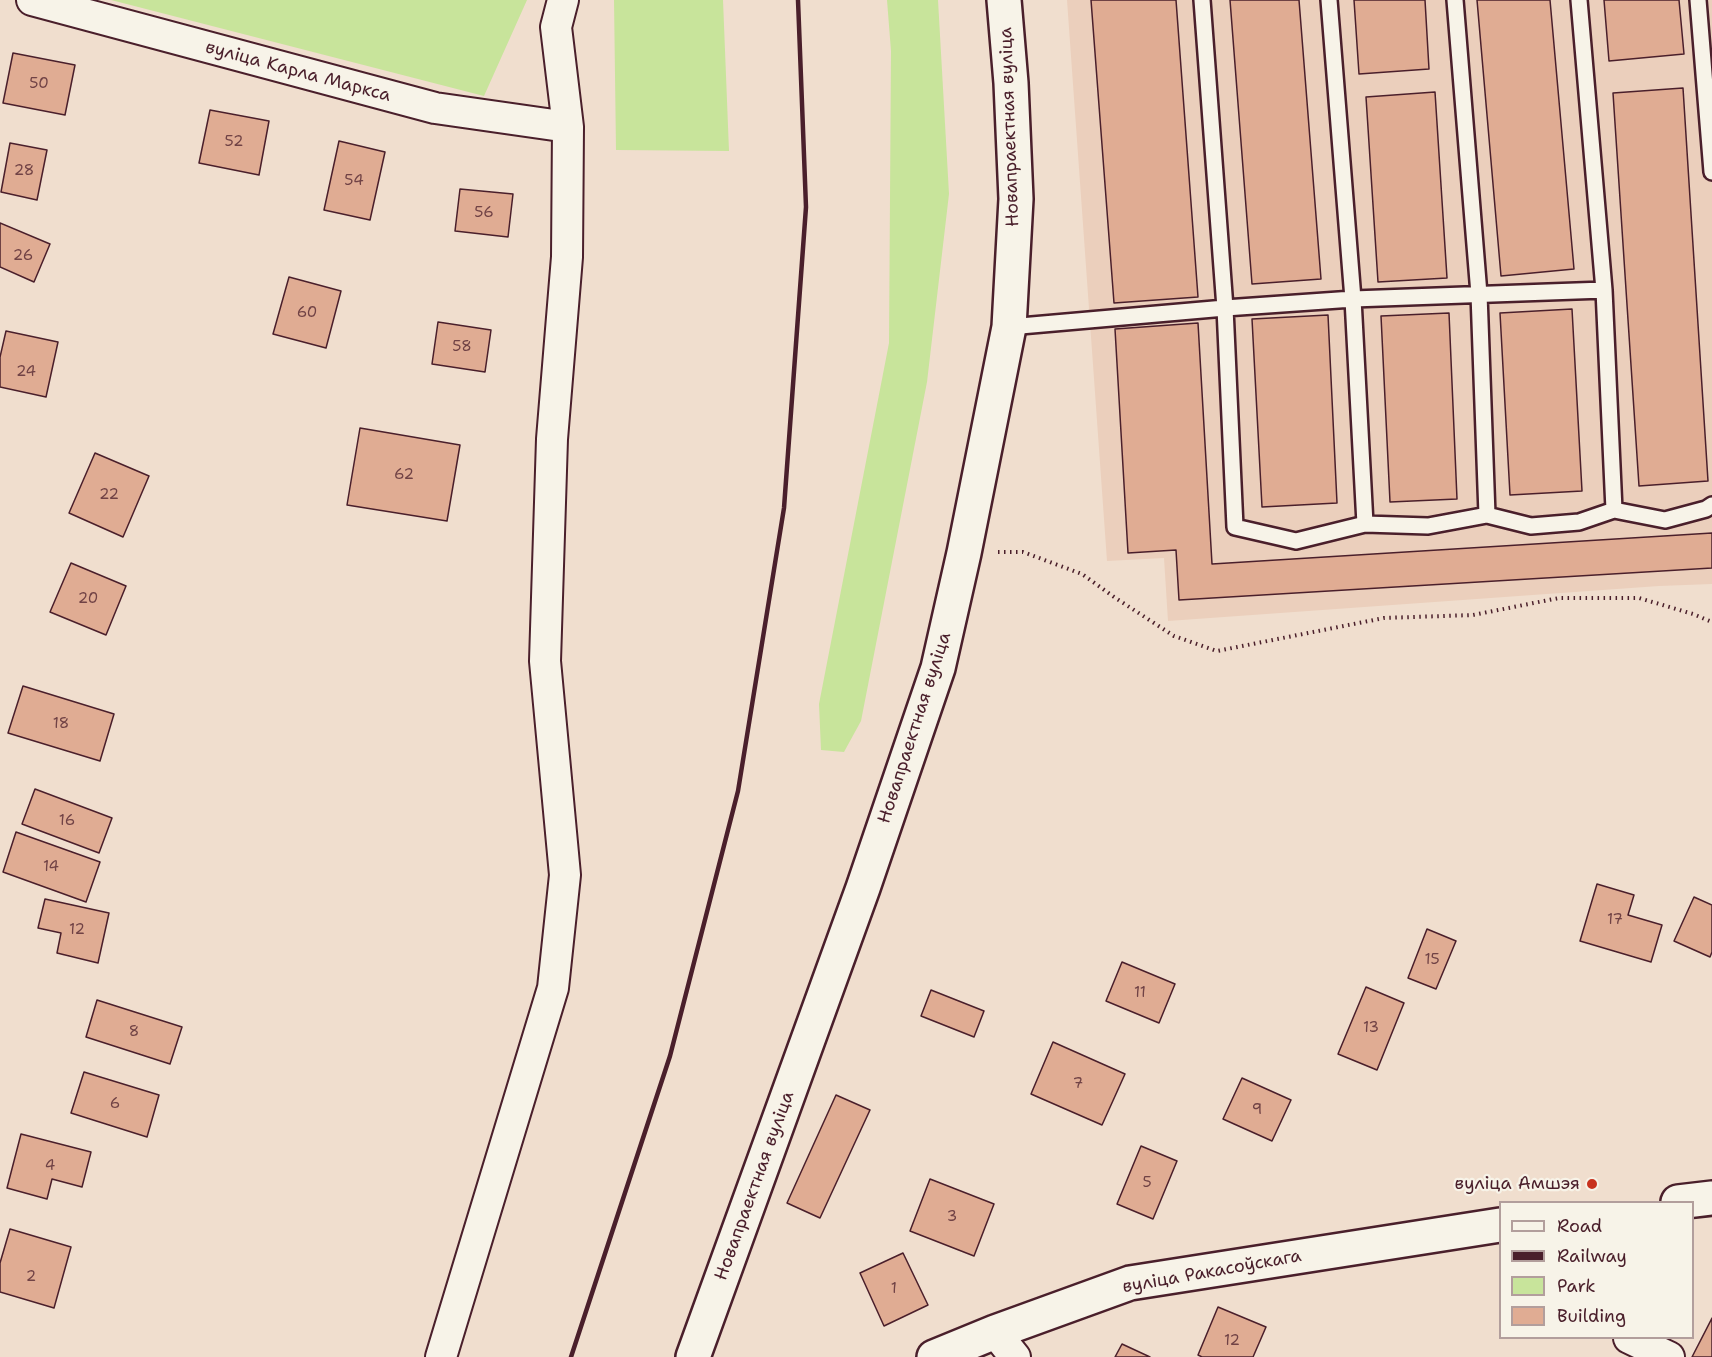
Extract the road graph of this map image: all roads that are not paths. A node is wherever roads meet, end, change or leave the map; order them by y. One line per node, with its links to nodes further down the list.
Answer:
1 (32, 0): 9 (street, вуліца Карла Маркса)
2 (563, 0): 9 (street)
3 (1004, 0): 15 (street, Новапраектная вуліца)
4 (1202, 0): 14 (lane)
5 (1329, 0): 13 (lane)
6 (1455, 0): 12 (lane)
7 (1579, 0): 11 (lane)
8 (1698, 0): 10 (lane)
9 (568, 127): 25 (street)
10 (1712, 172)
11 (1604, 290): 12 (lane); 17 (lane)
12 (1479, 294): 13 (lane); 18 (lane)
13 (1353, 299): 14 (lane); 19 (lane)
14 (1225, 308): 15 (lane); 19 (lane)
15 (1009, 327): 26 (street, Новапраектная вуліца)
16 (1712, 505): 17 (lane)
17 (1614, 510): 18 (lane)
18 (1486, 515): 19 (lane)
19 (1365, 524)
20 (1712, 1198): 21 (street)
21 (1692, 1201)
22 (1499, 1225): 23 (street, вуліца Ракасоўскага)
23 (995, 1332): 27 (street, вуліца Ракасоўскага); 28 (street)
24 (1631, 1339): 29 (street)
25 (441, 1357)
26 (693, 1357)
27 (934, 1357)
28 (1015, 1357)
29 (1669, 1357)

